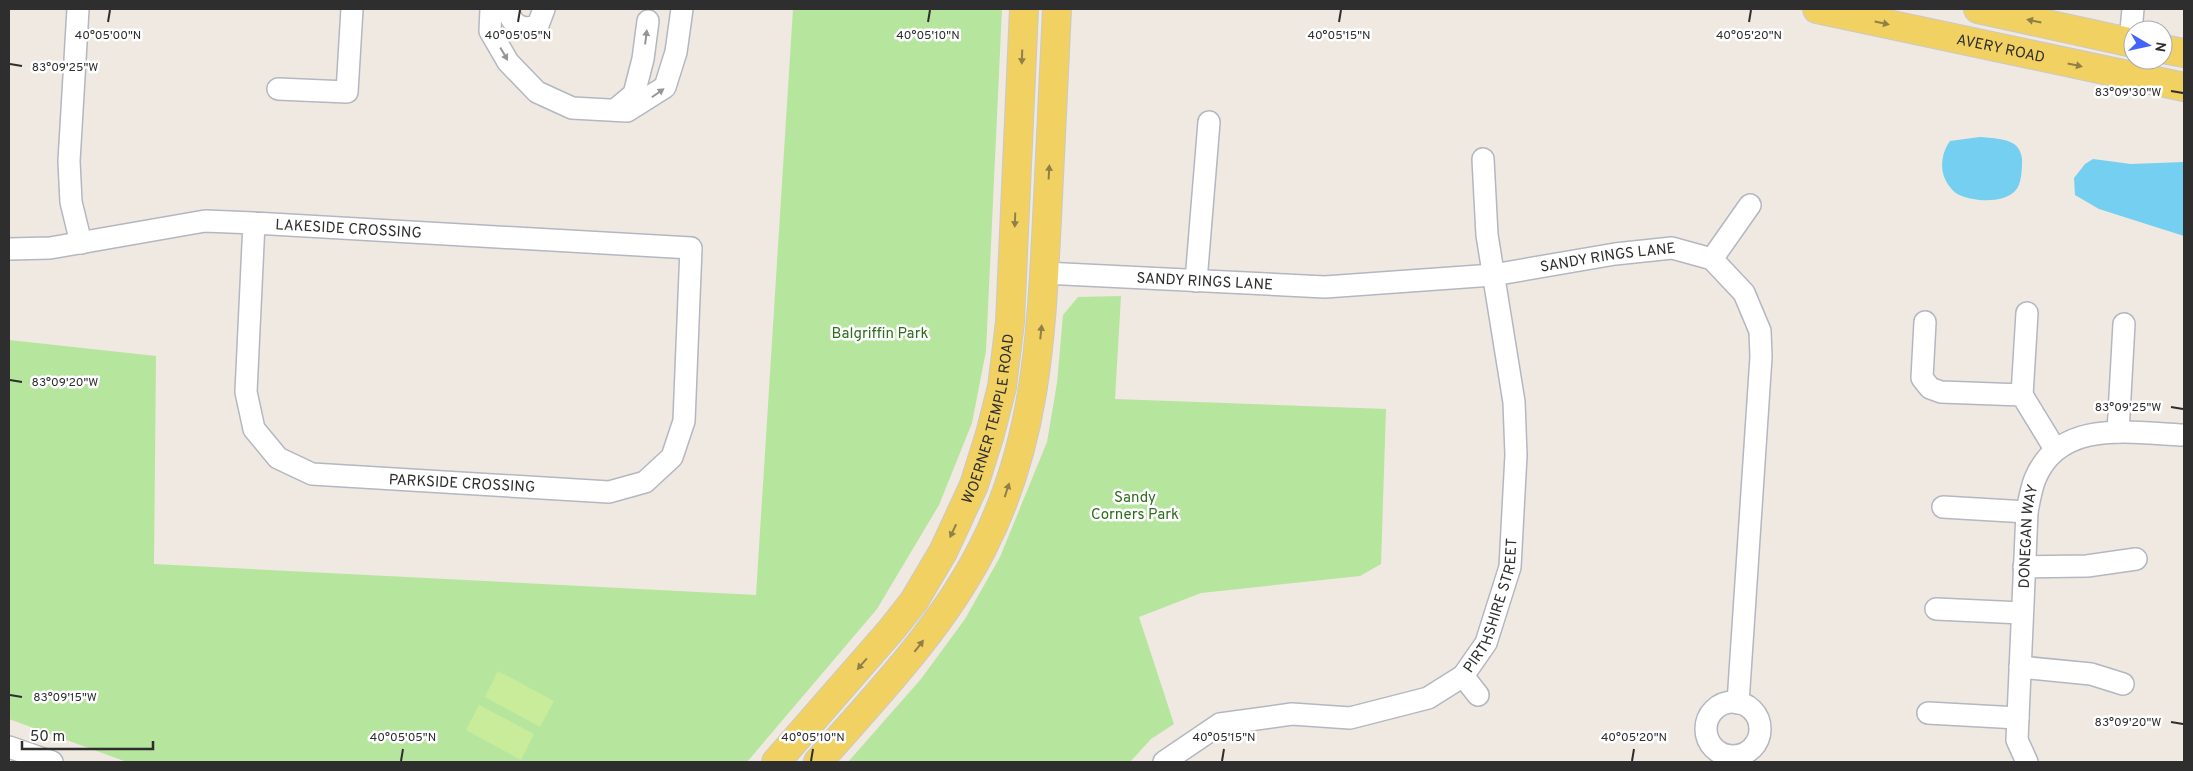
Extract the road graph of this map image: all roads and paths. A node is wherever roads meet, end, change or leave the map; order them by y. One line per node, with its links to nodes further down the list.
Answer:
1 (78, 9): 20 (street)
2 (352, 9): 14 (street)
3 (491, 9): 15 (street, one-way to 15)
4 (508, 9): 5 (street)
5 (544, 9)
6 (682, 9): 15 (street, one-way to 6)
7 (1024, 9): 49 (main road, WOERNER TEMPLE ROAD, one-way to 49)
8 (1057, 9): 24 (main road, one-way to 8)
9 (1817, 9): 13 (main road, AVERY ROAD, one-way to 13)
10 (1978, 9): 12 (main road, one-way to 10)
11 (648, 21): 15 (street, one-way to 11)
12 (2123, 41)
13 (2184, 87)
14 (278, 90)
15 (614, 110)
16 (1209, 122): 26 (street)
17 (1483, 159): 25 (street, PIRTHSHIRE STREET)
18 (1750, 205): 23 (street)
19 (254, 224): 20 (street, LAKESIDE CROSSING); 21 (street, LAKESIDE CROSSING); 21 (street, PARKSIDE CROSSING)
20 (81, 243): 22 (street, LAKESIDE CROSSING)
21 (691, 248)
22 (9, 249)
23 (1712, 259): 25 (street, SANDY RINGS LANE); 44 (street)
24 (1044, 273): 26 (street, SANDY RINGS LANE); 50 (main road, one-way to 24)
25 (1493, 275): 26 (street, SANDY RINGS LANE); 41 (street, PIRTHSHIRE STREET)
26 (1196, 281)
27 (2027, 313): 30 (street)
28 (1925, 322): 30 (street)
29 (2124, 324): 31 (street)
30 (2022, 396): 33 (street)
31 (2118, 432): 32 (street, DONEGAN WAY); 33 (street, DONEGAN WAY)
32 (2184, 435)
33 (2055, 449): 35 (street, DONEGAN WAY)
34 (1943, 507): 35 (street)
35 (2026, 512): 37 (street, DONEGAN WAY)
36 (2136, 559): 37 (street)
37 (2024, 567): 39 (street, DONEGAN WAY)
38 (1936, 609): 39 (street)
39 (2022, 613): 40 (street, DONEGAN WAY)
40 (2020, 667): 42 (street); 46 (street, DONEGAN WAY)
41 (1463, 676): 43 (street); 51 (street, PIRTHSHIRE STREET)
42 (2123, 684)
43 (1478, 695)
44 (1738, 703)
45 (1928, 713): 46 (street)
46 (2018, 718): 52 (street, DONEGAN WAY)
47 (9, 747): 48 (street)
48 (52, 762)
49 (776, 762)
50 (818, 762)
51 (1164, 762)
52 (2027, 762)

